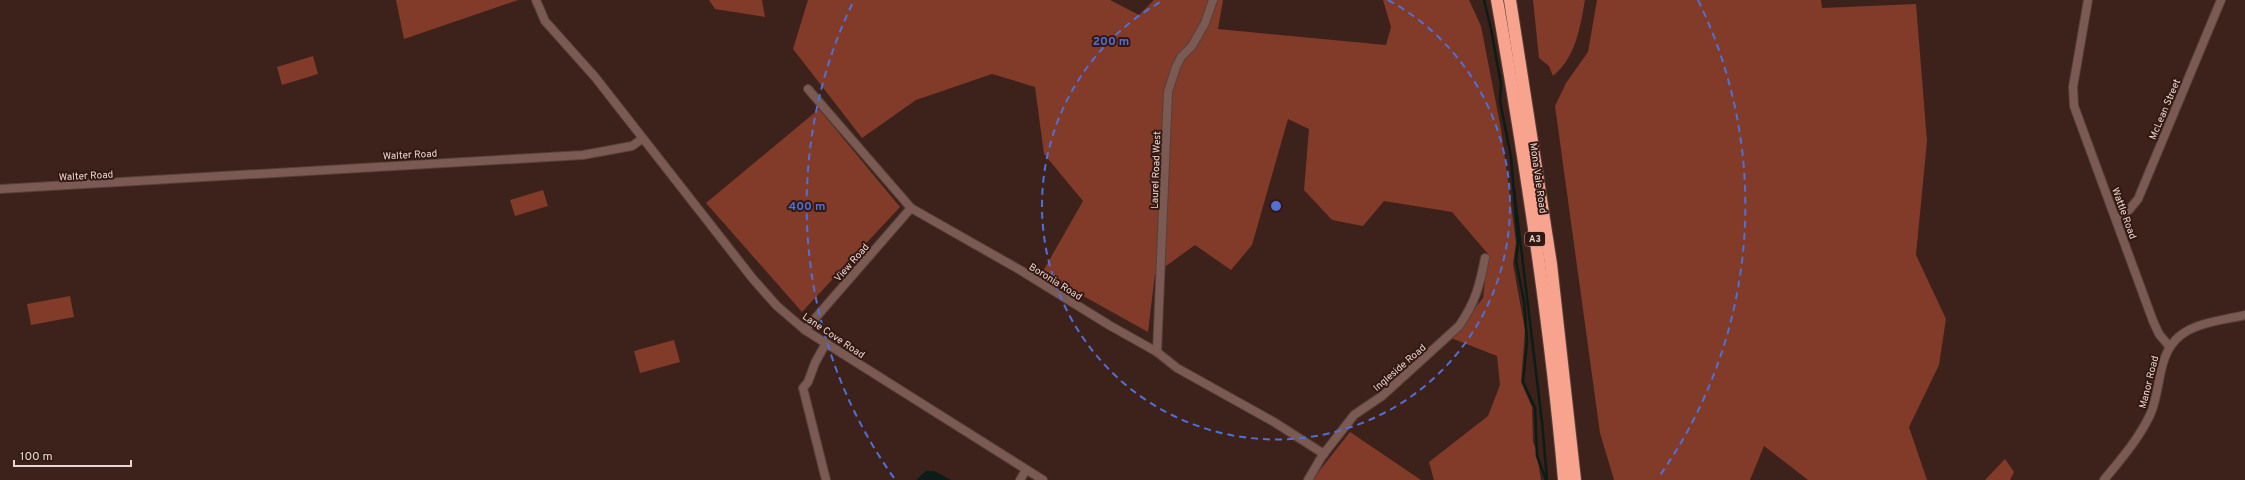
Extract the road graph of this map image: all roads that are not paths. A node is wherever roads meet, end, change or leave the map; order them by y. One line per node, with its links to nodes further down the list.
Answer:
1 (536, 0): 8 (street)
2 (1213, 0): 17 (street, Laurel Road West)
3 (1497, 0): 24 (highway, Mona Vale Road / A3)
4 (1510, 0): 25 (highway, Mona Vale Road / A3)
5 (2088, 0): 11 (street, Wattle Road)
6 (2221, 0): 11 (street, McLean Street)
7 (808, 89): 10 (street, Boronia Road)
8 (642, 139): 9 (street, Walter Road); 14 (street, Lane Cove Road)
9 (0, 189)
10 (911, 208): 14 (street, View Road); 17 (street, Boronia Road)
11 (2117, 220): 16 (street, Wattle Road)
12 (1485, 258): 18 (street, Ingleside Road)
13 (2245, 315): 16 (street)
14 (806, 330): 15 (street, Lane Cove Road)
15 (826, 343): 19 (street, Lane Cove Road); 20 (street)
16 (2169, 346): 26 (street, Manor Road)
17 (1157, 352): 18 (street, Boronia Road)
18 (1324, 454): 23 (street, Ingleside Road)
19 (1026, 470): 21 (street); 22 (street, Lane Cove Road)
20 (826, 480)
21 (1020, 480)
22 (1043, 480)
23 (1308, 480)
24 (1564, 480)
25 (1575, 480)
26 (2104, 480)

